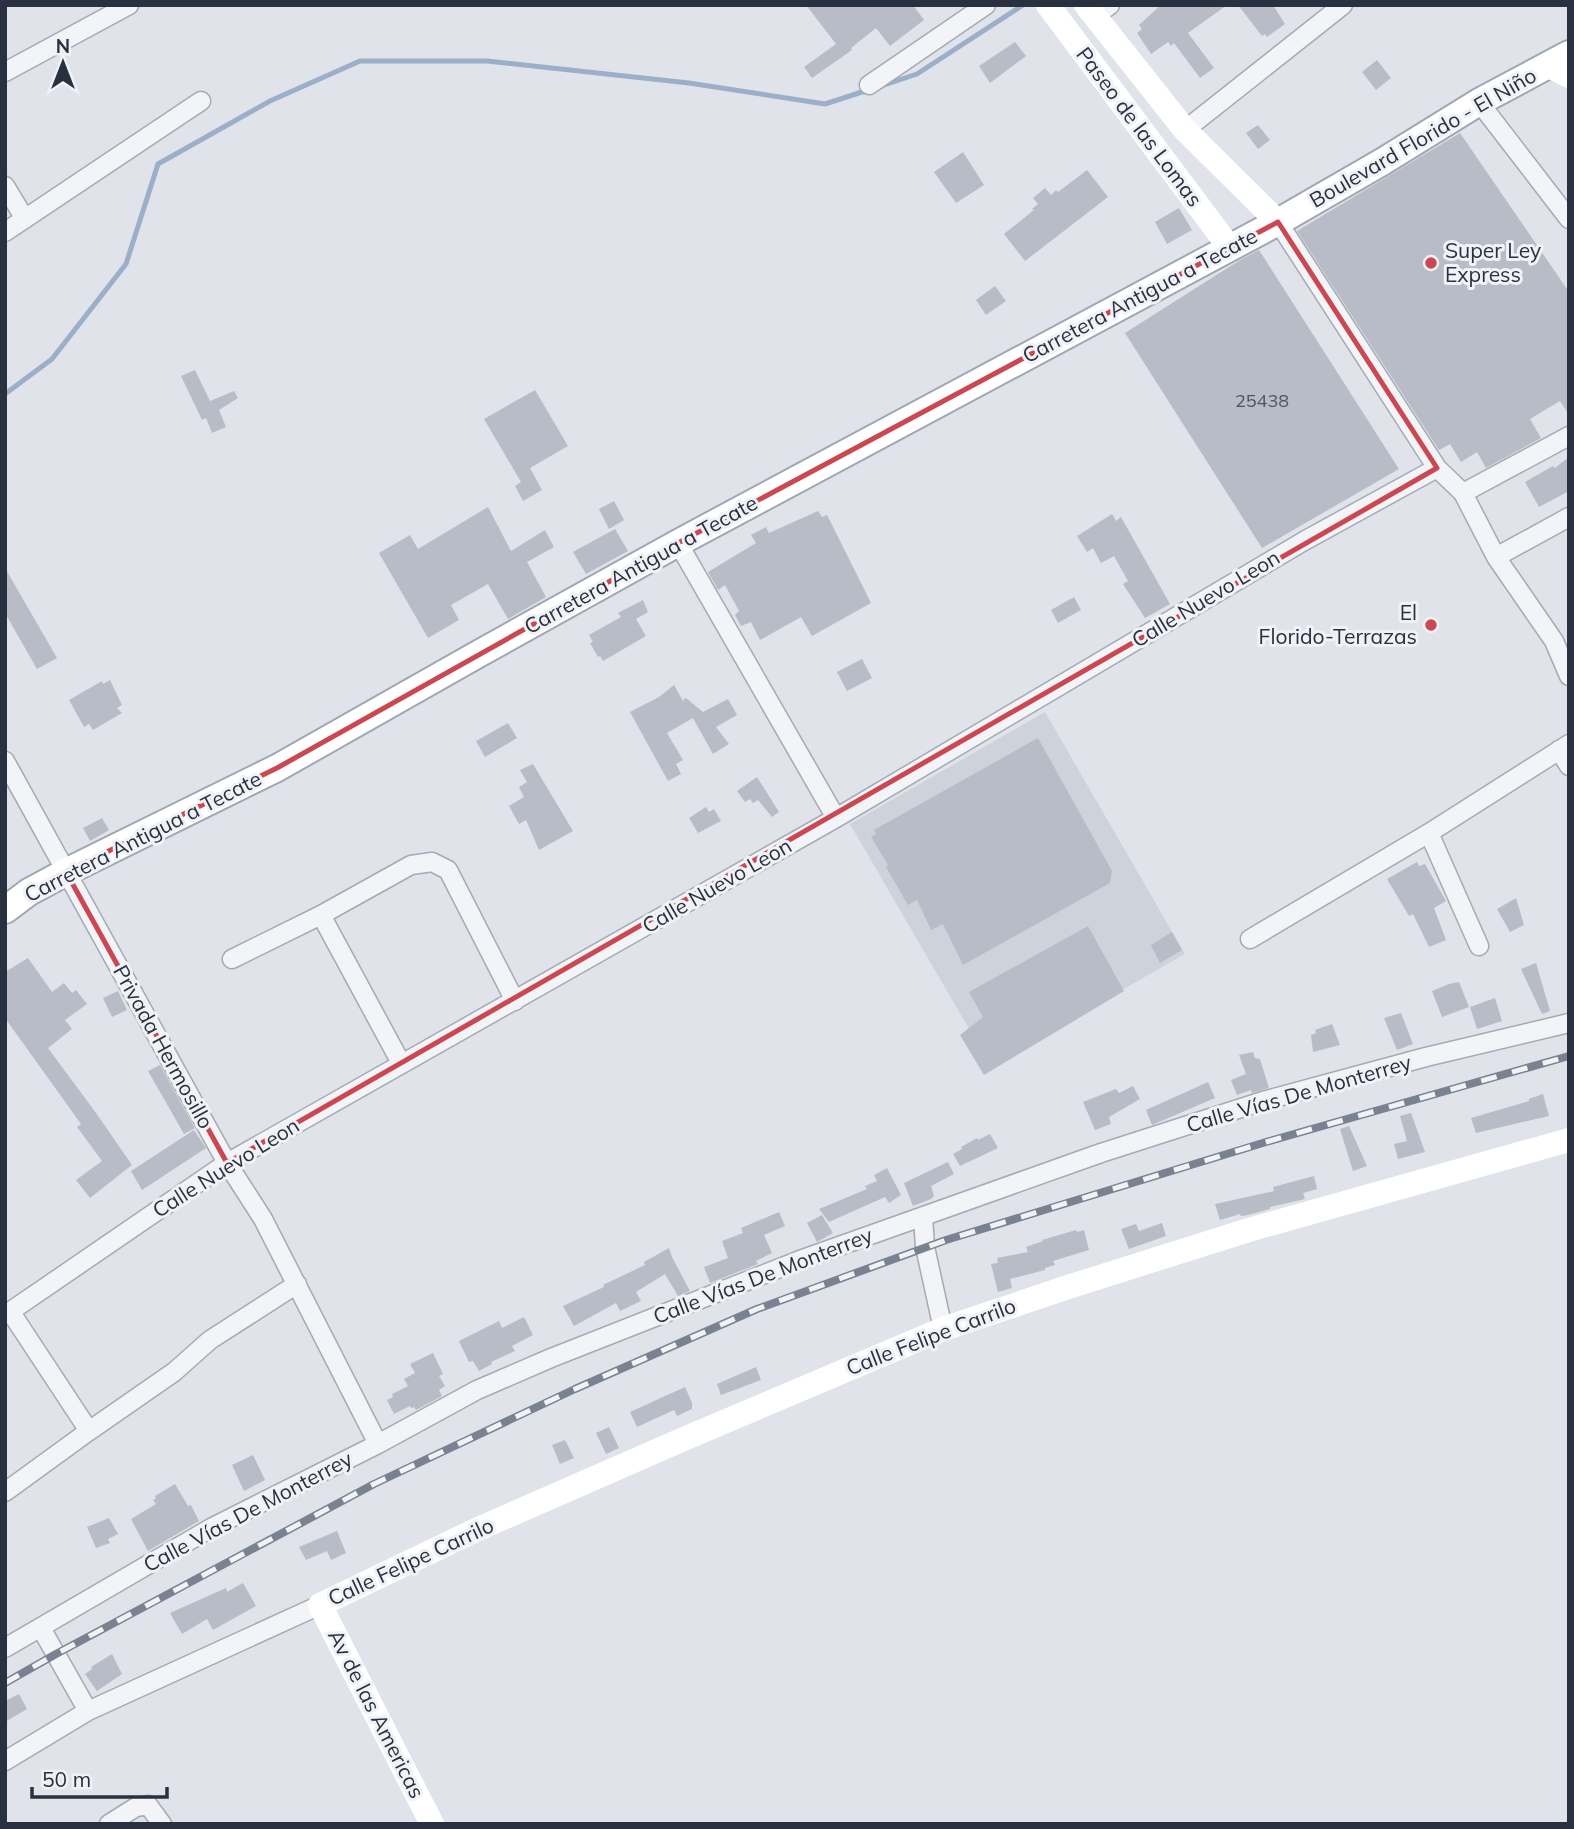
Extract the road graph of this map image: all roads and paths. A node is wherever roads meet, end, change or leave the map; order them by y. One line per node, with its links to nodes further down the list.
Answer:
1 (129, 5): 8 (street)
2 (986, 5): 9 (street)
3 (1343, 5): 13 (street)
4 (1050, 8): 10 (street, Paseo de las Lomas)
5 (1097, 9): 7 (street, Paseo de las Lomas)
6 (1562, 65): 12 (main road, Boulevard Florido - El Niño)
7 (1135, 69): 10 (street); 13 (street, Paseo de las Lomas)
8 (5, 72)
9 (869, 85)
10 (1109, 86): 19 (street, Paseo de las Lomas)
11 (201, 101): 15 (street)
12 (1479, 102): 16 (street); 17 (main road, Boulevard Florido - El Niño)
13 (1185, 130): 17 (street, Paseo de las Lomas)
14 (5, 186): 15 (street)
15 (25, 219): 18 (street)
16 (1569, 219)
17 (1278, 222): 19 (main road, Carretera Antigua a Tecate); 21 (street)
18 (5, 232)
19 (1230, 248): 24 (main road, Carretera Antigua a Tecate)
20 (1569, 436): 22 (street)
21 (1437, 468): 22 (street); 31 (street, Calle Nuevo Leon)
22 (1463, 493): 25 (street)
23 (1569, 517): 25 (street)
24 (678, 543): 31 (street); 33 (main road, Carretera Antigua a Tecate)
25 (1496, 557): 26 (street)
26 (1561, 638): 27 (street)
27 (1569, 676)
28 (1564, 747): 30 (street); 32 (street)
29 (5, 761): 33 (street, Privada Hermosillo)
30 (1569, 766)
31 (836, 818): 39 (street, Calle Nuevo Leon)
32 (1429, 832): 36 (street); 37 (street)
33 (66, 872): 34 (main road, Carretera Antigua a Tecate); 43 (street, Privada Hermosillo)
34 (5, 910)
35 (321, 915): 38 (street); 39 (street); 41 (street)
36 (1250, 939)
37 (1479, 946)
38 (232, 959)
39 (514, 1001): 41 (street, Calle Nuevo Leon)
40 (1569, 1023): 44 (street, Calle Vías De Monterrey)
41 (401, 1063): 43 (street, Calle Nuevo Leon)
42 (1569, 1140): 47 (street, Calle Felipe Carrilo)
43 (228, 1163): 45 (street, Privada Hermosillo); 46 (street, Calle Nuevo Leon)
44 (923, 1216): 47 (street); 49 (street, Calle Vías De Monterrey)
45 (297, 1284): 48 (street); 49 (street, Privada Hermosillo)
46 (8, 1313): 48 (street)
47 (943, 1329): 51 (street, Calle Felipe Carrilo)
48 (89, 1431): 50 (street)
49 (378, 1444): 52 (street, Calle Vías De Monterrey)
50 (5, 1492)
51 (320, 1605): 54 (street); 58 (street, Av de las Americas)
52 (41, 1628): 53 (street, Calle Vías De Monterrey); 54 (street)
53 (5, 1648)
54 (88, 1711): 55 (street)
55 (5, 1761)
56 (109, 1824): 57 (street)
57 (162, 1824)
58 (432, 1824)

